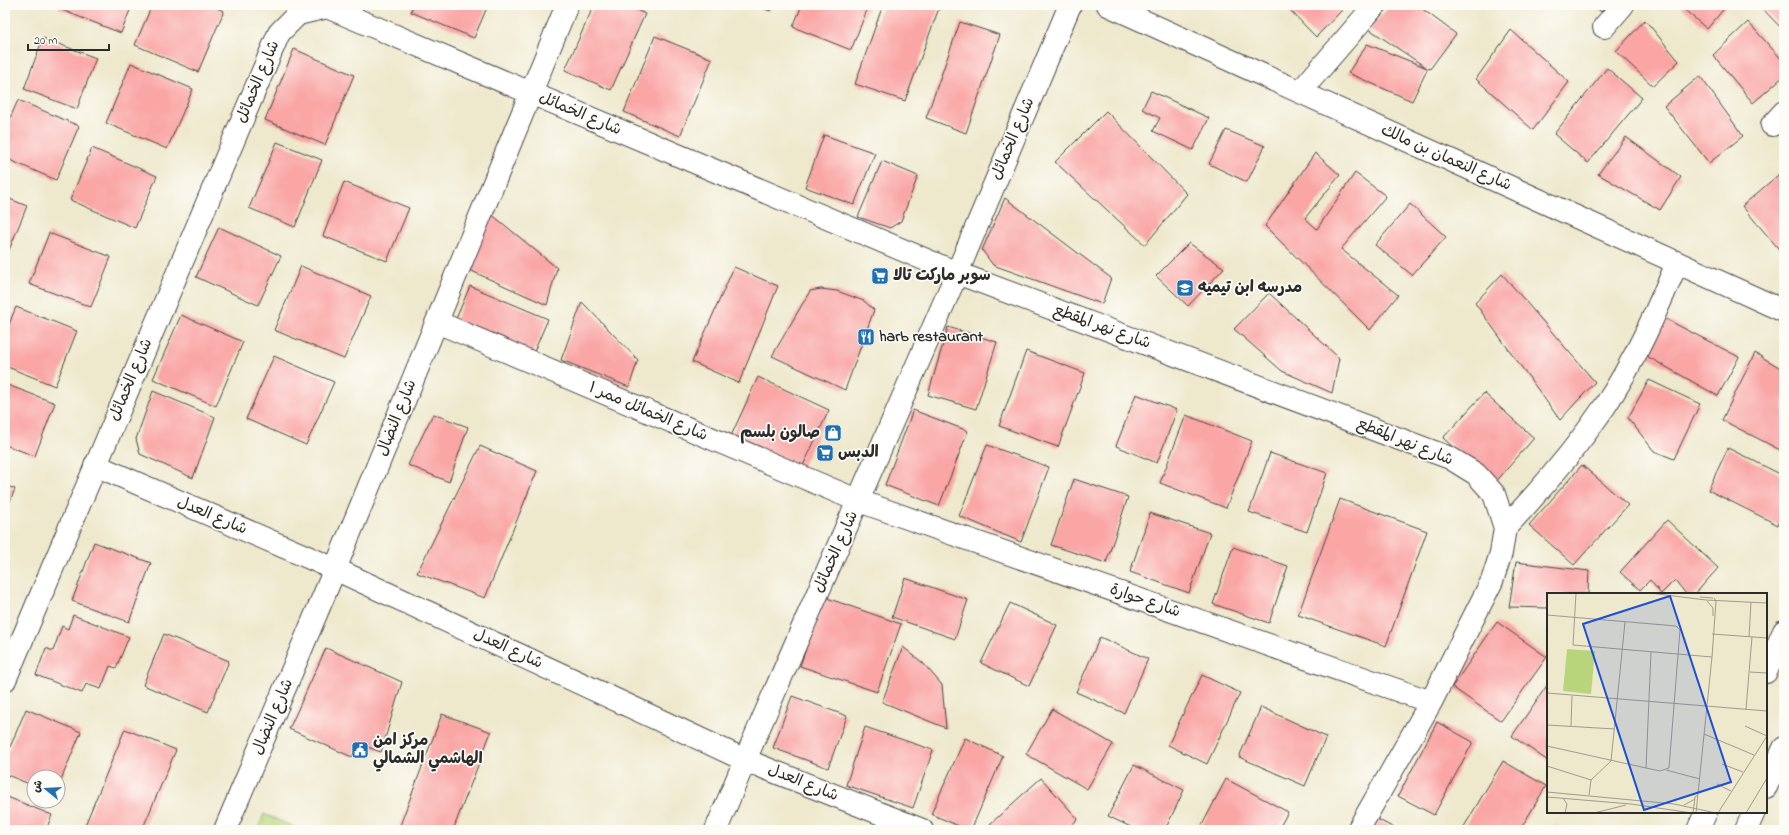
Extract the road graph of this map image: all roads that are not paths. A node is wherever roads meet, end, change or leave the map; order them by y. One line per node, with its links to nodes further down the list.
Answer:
1 (567, 5): 8 (street, شارع النضال)
2 (1070, 5): 10 (street, شارع الخمائل)
3 (1108, 5): 7 (street, شارع النعمان بن مالك)
4 (1375, 5): 7 (street)
5 (1623, 5): 6 (street)
6 (1604, 27)
7 (1300, 92): 9 (street, شارع النعمان بن مالك)
8 (531, 94): 10 (street, شارع الخمائل); 12 (street, شارع النضال); 13 (street, شارع الخمائل)
9 (1677, 262): 11 (street, شارع النعمان بن مالك); 15 (street)
10 (957, 273): 14 (street, شارع الخمائل); 15 (street, شارع نهر المقطع)
11 (1784, 311)
12 (437, 322): 14 (street, شارع الخمائل ممر ١); 16 (street, شارع النضال)
13 (95, 465): 16 (street, شارع العدل); 19 (street, شارع الخمائل)
14 (859, 501): 20 (street, شارع حوارة); 22 (street, شارع الخمائل)
15 (1505, 528): 20 (street, شارع نهر المقطع)
16 (335, 569): 22 (street, شارع العدل); 26 (street, شارع النضال)
17 (1784, 631): 18 (street)
18 (1767, 670)
19 (5, 680)
20 (1431, 702): 29 (street, شارع نهر المقطع)
21 (1784, 748): 23 (street)
22 (745, 760): 27 (street, شارع الخمائل); 28 (street, شارع العدل)
23 (1767, 785)
24 (1706, 813): 30 (street)
25 (1754, 813): 31 (street)
26 (225, 830)
27 (716, 830)
28 (922, 830)
29 (1358, 830)
30 (1698, 830)
31 (1746, 830)

